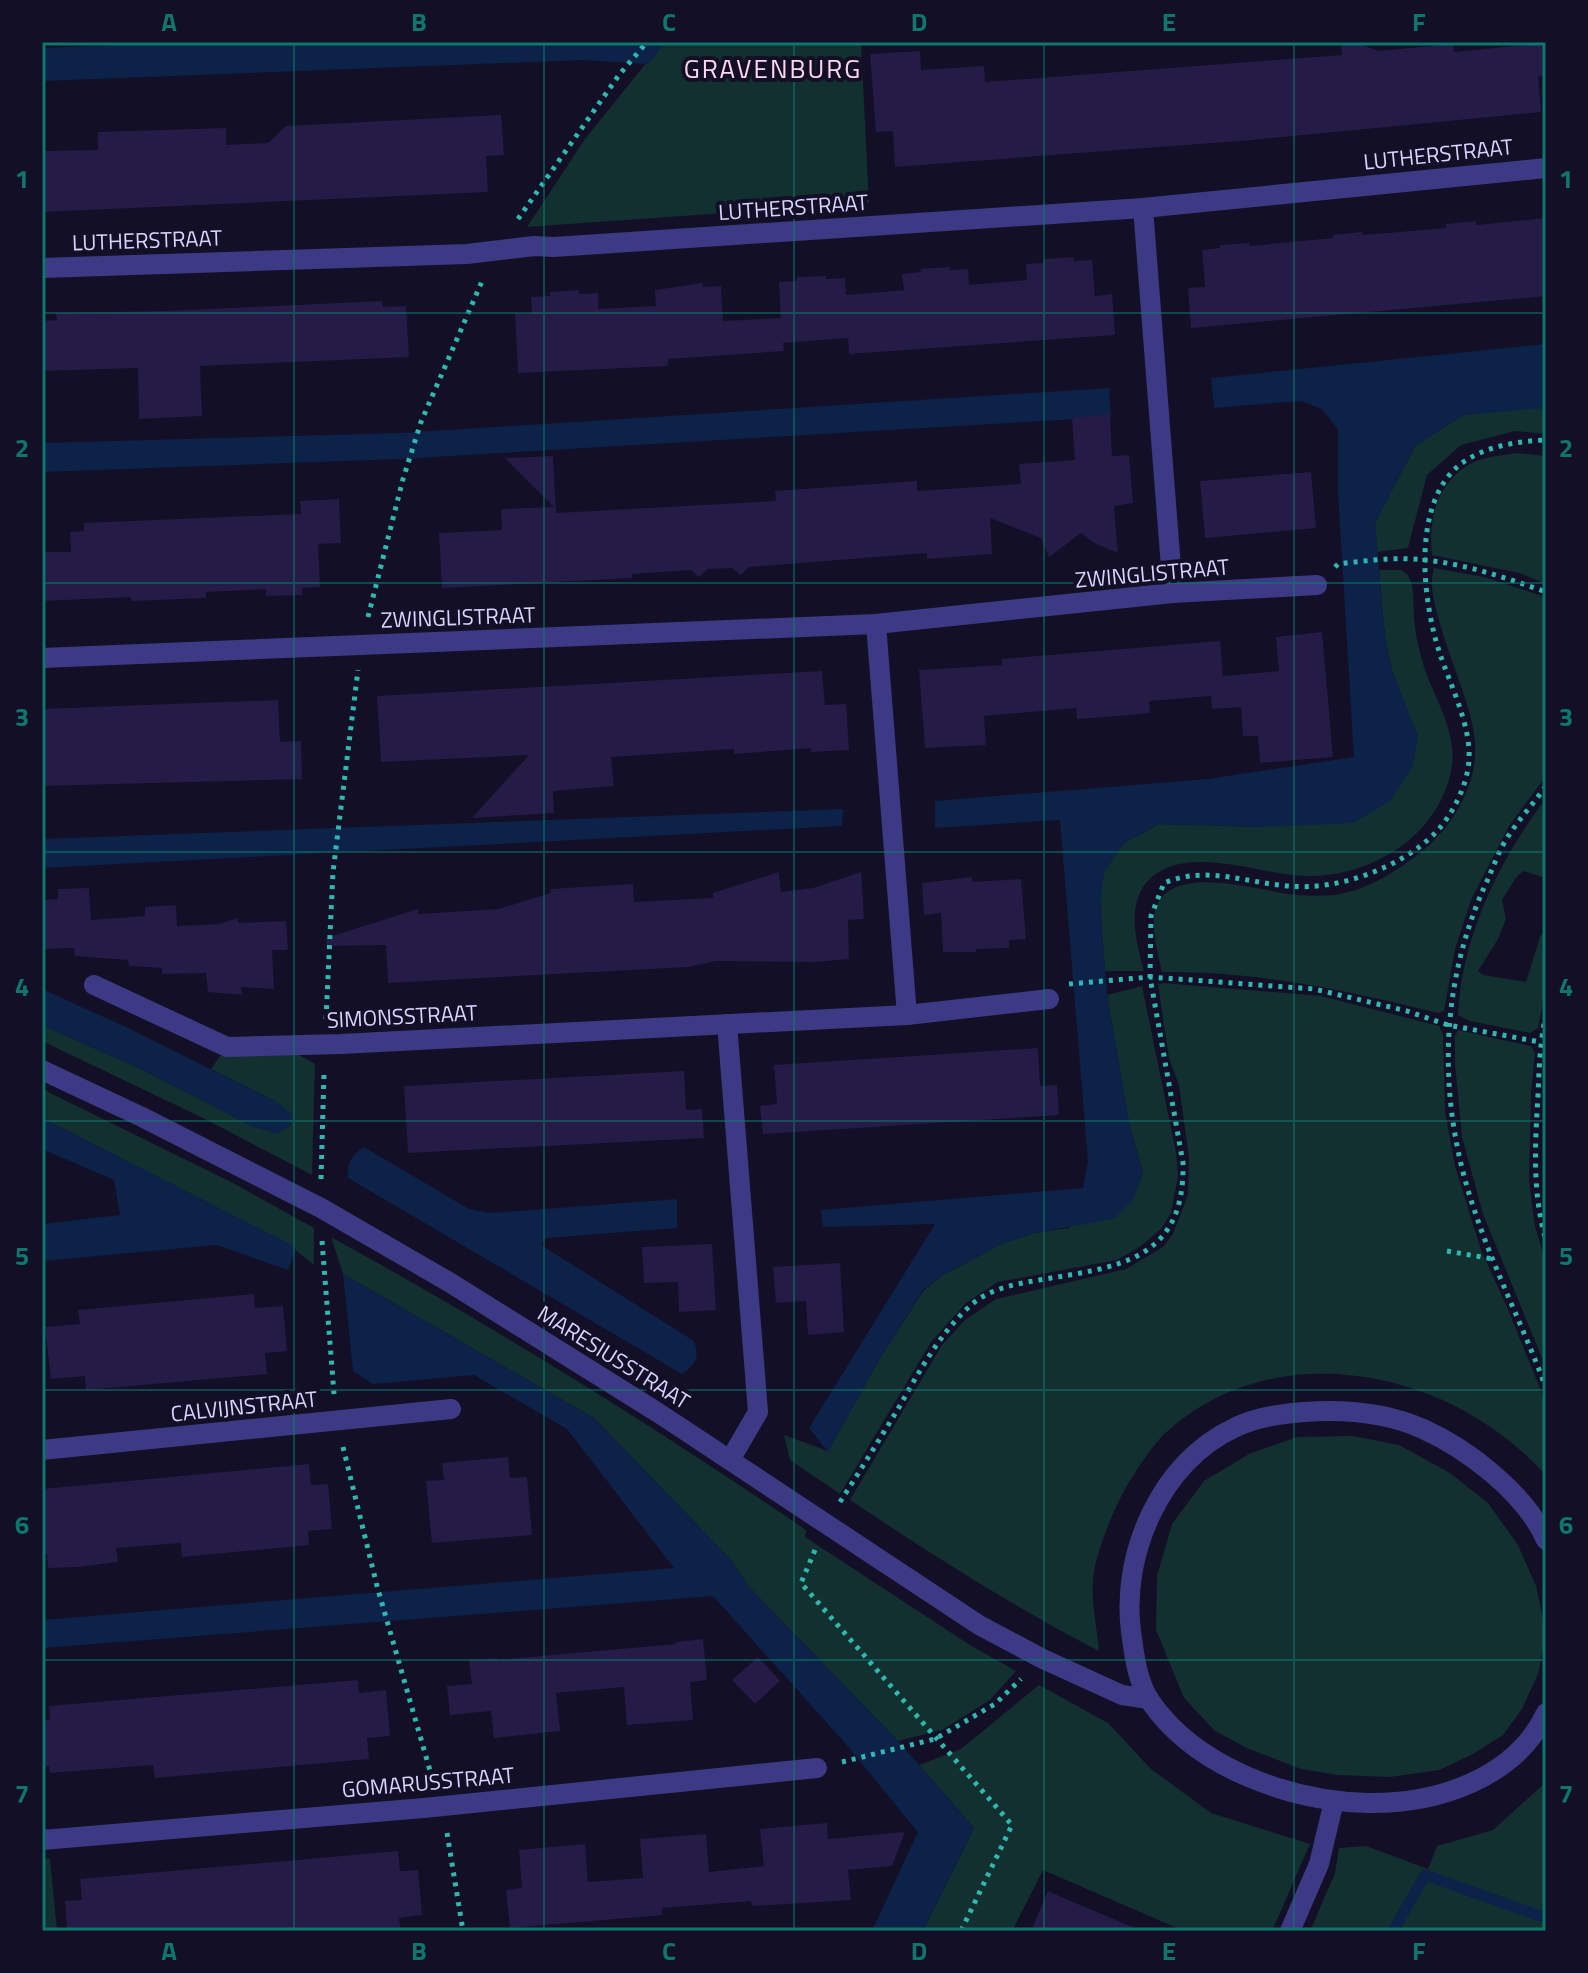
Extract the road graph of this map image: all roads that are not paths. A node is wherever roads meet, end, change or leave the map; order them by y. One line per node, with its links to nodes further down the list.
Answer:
1 (1546, 168): 2 (street, LUTHERSTRAAT)
2 (1143, 208): 3 (street, LUTHERSTRAAT); 5 (street)
3 (42, 268)
4 (1317, 585): 5 (street, ZWINGLISTRAAT)
5 (1173, 593): 6 (street, ZWINGLISTRAAT)
6 (876, 624): 7 (street, ZWINGLISTRAAT); 10 (street)
7 (42, 658)
8 (94, 985): 11 (street, SIMONSSTRAAT)
9 (1049, 999): 10 (street, SIMONSSTRAAT)
10 (907, 1015): 11 (street, SIMONSSTRAAT)
11 (727, 1024): 15 (street)
12 (42, 1070): 15 (street, MARESIUSSTRAAT)
13 (451, 1409): 14 (street, CALVIJNSTRAAT)
14 (42, 1450)
15 (730, 1460): 17 (street, MARESIUSSTRAAT)
16 (1546, 1540): 17 (street)
17 (1149, 1699): 20 (street)
18 (1546, 1713): 20 (street)
19 (817, 1768): 21 (street, GOMARUSSTRAAT)
20 (1334, 1801): 22 (street)
21 (42, 1840)
22 (1290, 1931)

